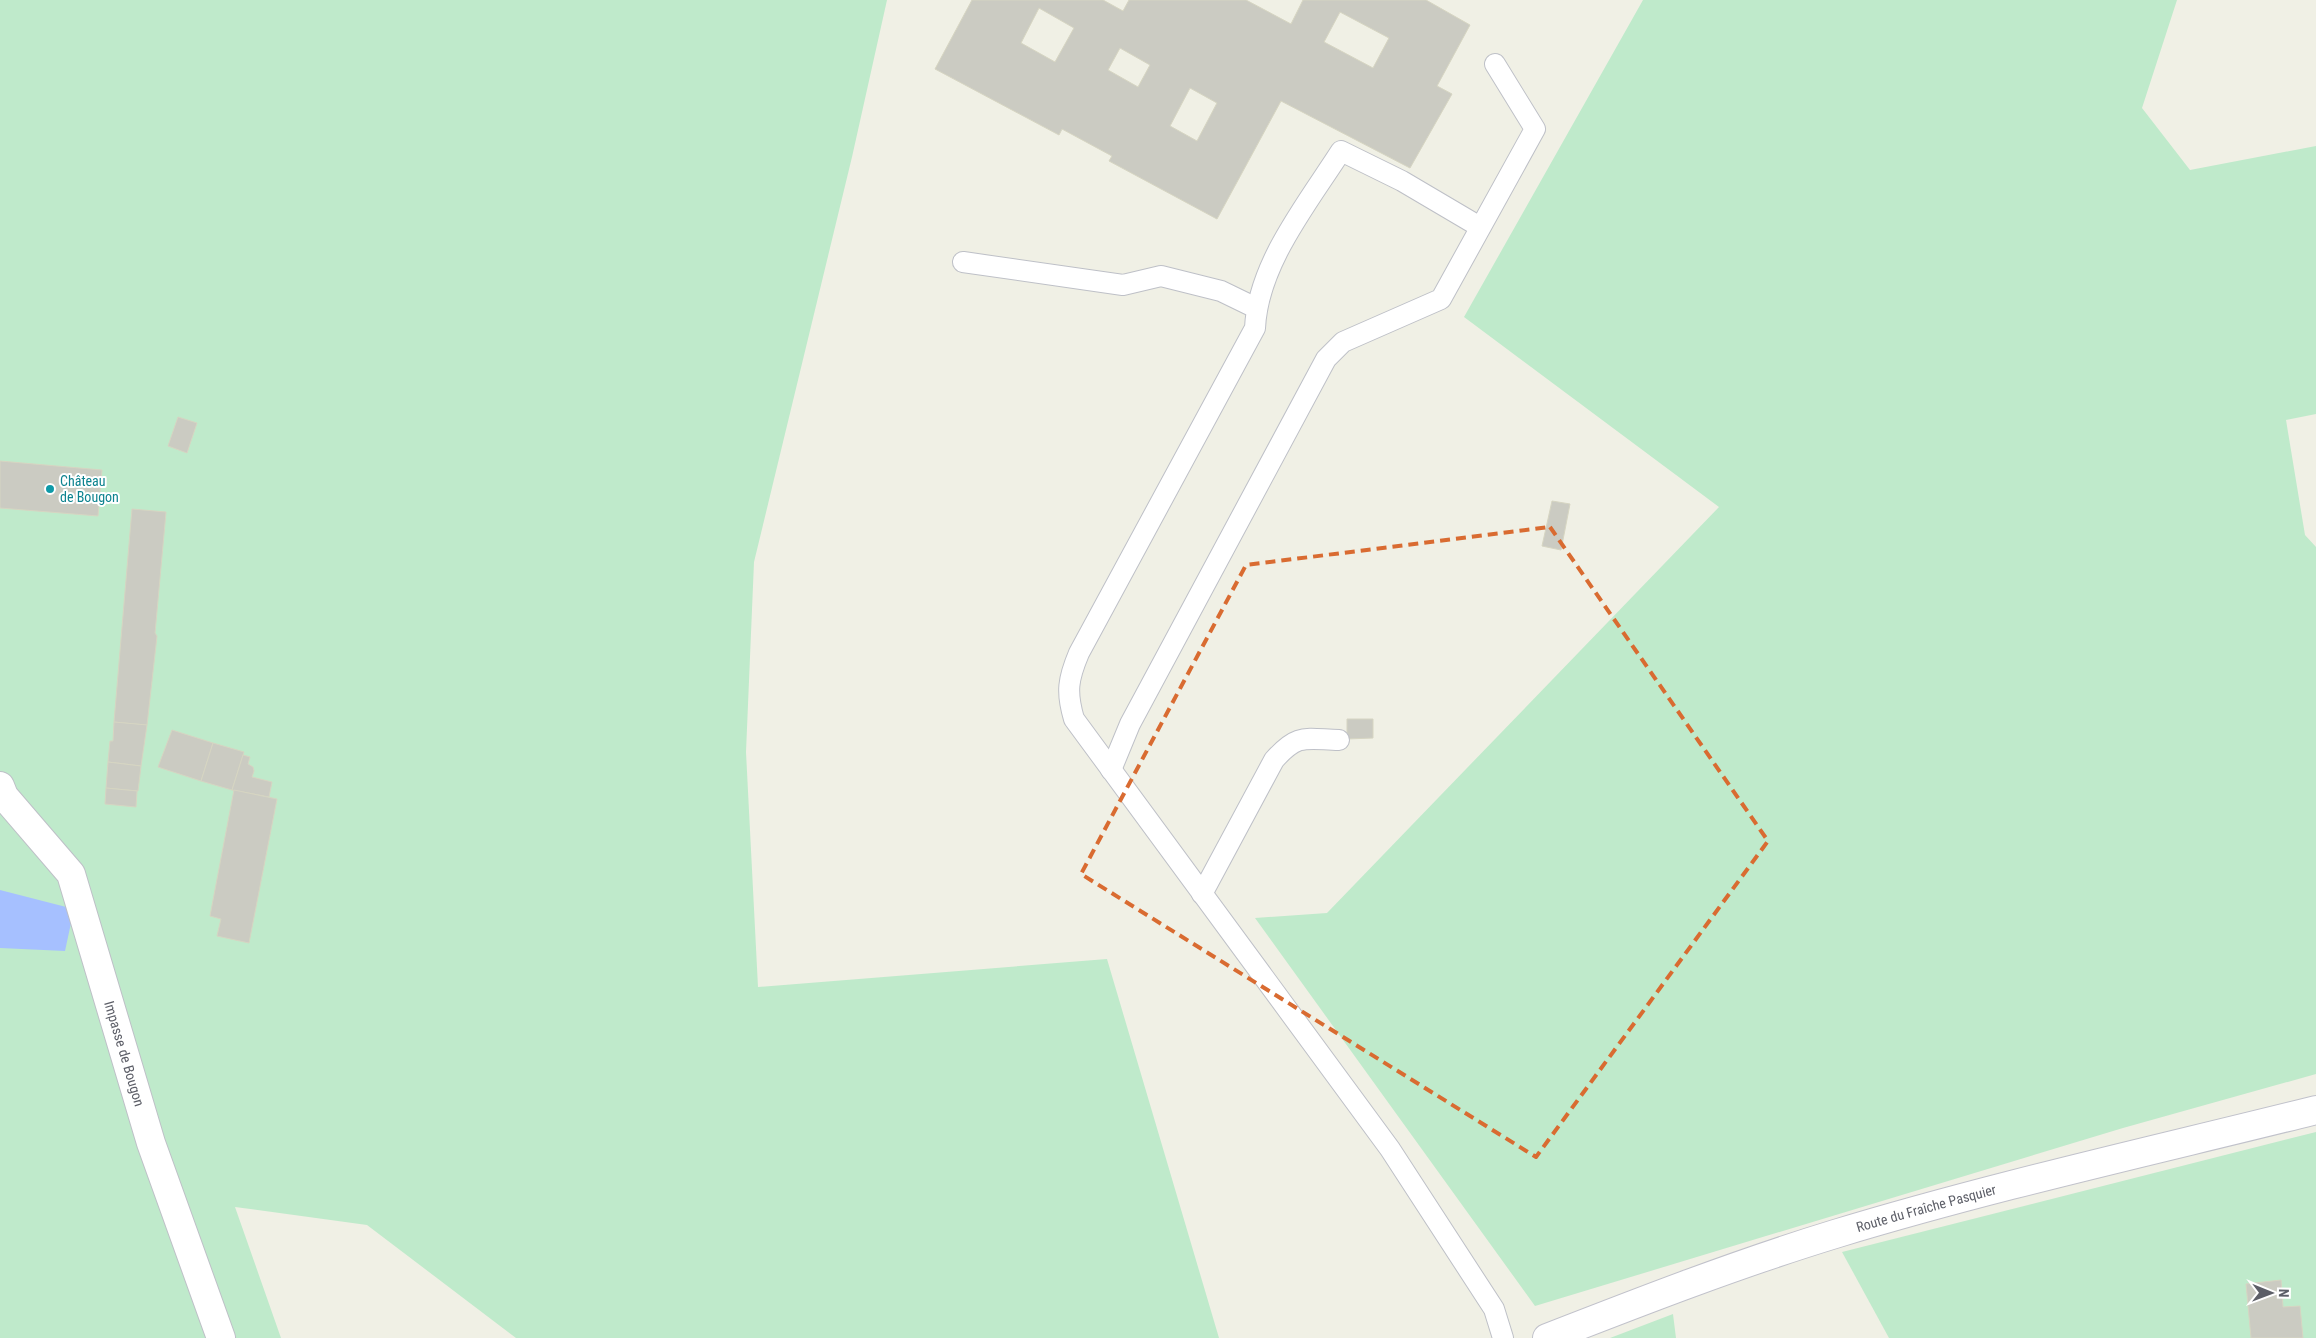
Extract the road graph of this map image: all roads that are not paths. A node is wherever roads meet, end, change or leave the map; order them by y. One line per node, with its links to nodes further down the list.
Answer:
1 (1495, 64): 2 (lane)
2 (1480, 227): 4 (lane); 6 (lane)
3 (963, 262): 4 (lane)
4 (1256, 308): 6 (lane)
5 (1339, 740): 8 (lane)
6 (1111, 770): 8 (lane)
7 (0, 786): 10 (main road, Impasse de Bougon)
8 (1202, 894): 11 (lane)
9 (2316, 1110): 12 (main road, Route du Fraîche Pasquier)
10 (222, 1338)
11 (1503, 1338)
12 (1547, 1338)

